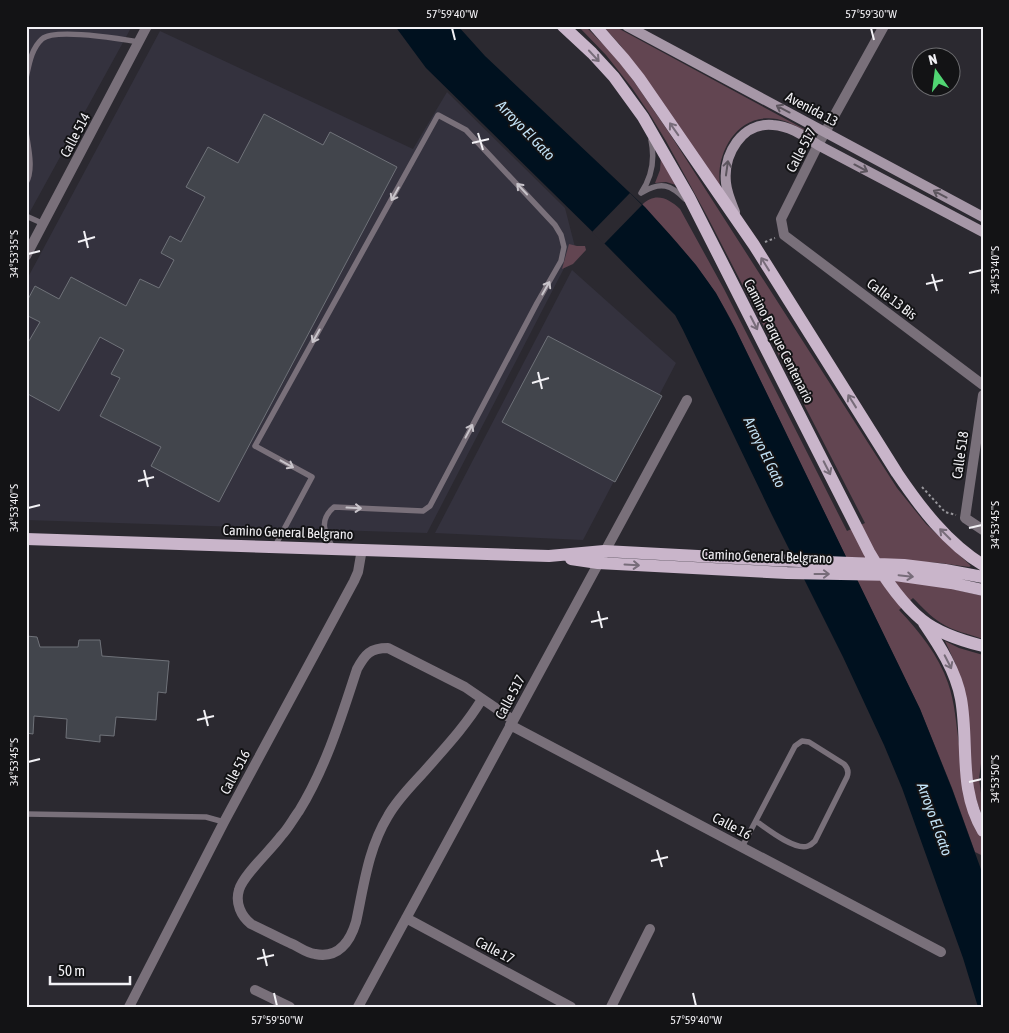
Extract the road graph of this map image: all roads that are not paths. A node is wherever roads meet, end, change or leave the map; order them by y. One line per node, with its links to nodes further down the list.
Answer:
1 (147, 26): 6 (street, Calle 514)
2 (564, 26): 8 (main road, Camino Parque Centenario, one-way to 8)
3 (595, 26): 17 (main road, Camino Parque Centenario, one-way to 3)
4 (627, 26): 10 (main road, Avenida 13, one-way to 4)
5 (884, 26): 10 (street, Calle 517)
6 (139, 42): 7 (lane); 16 (street, Calle 514)
7 (26, 78)
8 (638, 108): 15 (main road, Camino Parque Centenario); 15 (lane)
9 (26, 132): 12 (lane)
10 (826, 132): 11 (street, Calle 517); 14 (main road, Avenida 13, one-way to 10)
11 (818, 145): 17 (main road, Avenida 13, one-way to 11); 18 (main road, Avenida 13, one-way to 18); 19 (street, Calle 517)
12 (26, 184)
13 (26, 216): 16 (lane)
14 (983, 217)
15 (700, 218): 36 (main road, Camino Parque Centenario, one-way to 36)
16 (44, 224): 20 (street, Calle 514)
17 (744, 231): 32 (main road, Camino Parque Centenario, one-way to 17)
18 (983, 232)
19 (784, 235): 21 (street, Calle 13 Bis)
20 (26, 256)
21 (983, 385)
22 (983, 395): 24 (street, Calle 518)
23 (687, 400): 29 (street, Calle 517)
24 (983, 530)
25 (26, 539): 26 (main road, Camino General Belgrano)
26 (275, 546): 27 (main road, Camino General Belgrano); 27 (lane, one-way to 26)
27 (333, 548): 28 (main road, Camino General Belgrano)
28 (362, 550): 30 (main road, Camino General Belgrano); 42 (street, Calle 516)
29 (604, 551): 30 (main road, Camino General Belgrano); 31 (street, Calle 517); 33 (main road, Camino General Belgrano)
30 (549, 556): 31 (main road, Camino General Belgrano)
31 (598, 563): 33 (main road, Camino General Belgrano, one-way to 33); 39 (street, Calle 517)
32 (983, 565)
33 (855, 568): 34 (main road, Camino General Belgrano); 35 (main road, Camino General Belgrano, one-way to 35)
34 (983, 577)
35 (983, 590)
36 (922, 620): 37 (main road, Camino Parque Centenario); 43 (main road, one-way to 43)
37 (983, 646)
38 (482, 699): 38 (street, Calle 16); 39 (street, Calle 16)
39 (512, 723): 44 (street, Calle 16); 45 (street, Calle 517)
40 (26, 814): 42 (lane)
41 (756, 821): 41 (lane); 44 (lane)
42 (224, 822): 49 (street, Calle 516)
43 (983, 831)
44 (742, 847): 47 (street, Calle 16)
45 (406, 918): 51 (street, Calle 517); 52 (street, Calle 17)
46 (650, 929): 53 (street)
47 (942, 952)
48 (256, 990): 50 (street)
49 (129, 1007)
50 (290, 1007)
51 (358, 1007)
52 (571, 1007)
53 (611, 1007)

